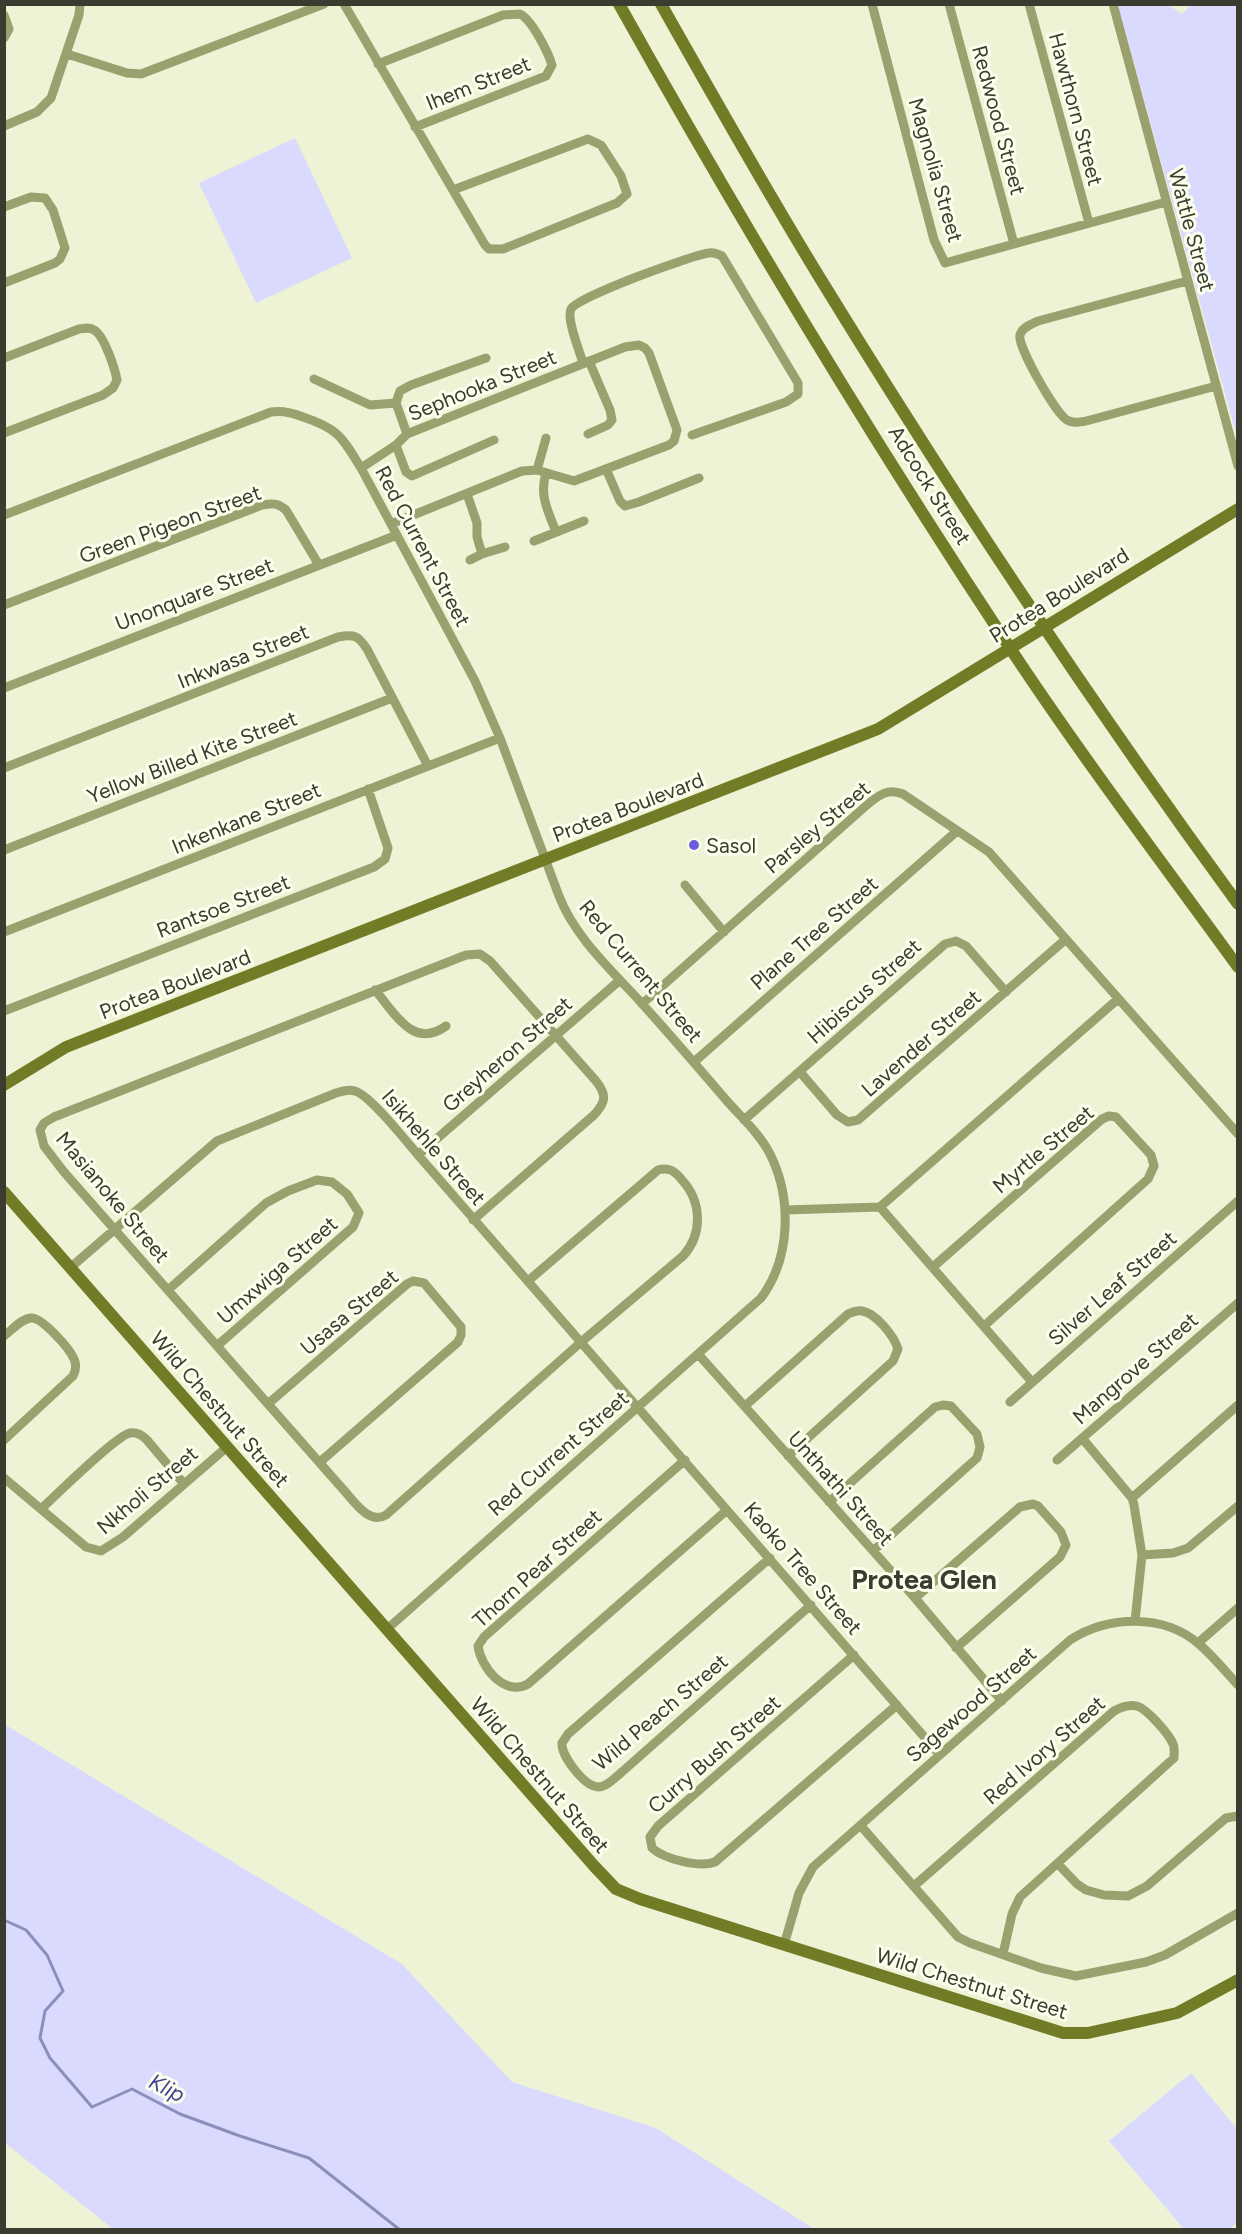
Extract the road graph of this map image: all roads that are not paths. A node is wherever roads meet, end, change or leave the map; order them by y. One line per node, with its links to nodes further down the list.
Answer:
1 (80, 4): 12 (street)
2 (324, 4): 12 (street)
3 (344, 4): 13 (street)
4 (619, 4): 55 (street, Adcock Street)
5 (661, 4): 54 (street, Adcock Street)
6 (872, 4): 20 (street, Magnolia Street)
7 (949, 4): 20 (street, Redwood Street)
8 (1029, 4): 19 (street, Hawthorn Street)
9 (1113, 4): 17 (street, Wattle Street)
10 (4, 15): 11 (street)
11 (4, 38)
12 (67, 54): 14 (street)
13 (378, 64): 15 (street); 15 (street, Ihem Street)
14 (4, 126)
15 (415, 127): 16 (street)
16 (453, 190): 16 (street)
17 (1166, 202): 19 (street, Magnolia Street); 21 (street, Wattle Street)
18 (4, 207): 22 (street)
19 (1089, 223): 20 (street, Magnolia Street)
20 (1014, 244)
21 (1187, 281): 27 (street, Wattle Street); 27 (street)
22 (4, 283)
23 (4, 358): 29 (street)
24 (486, 358): 28 (street)
25 (586, 362): 30 (street, Sephooka Street); 31 (street); 32 (street); 38 (street)
26 (314, 379): 28 (street)
27 (1216, 386): 36 (street, Wattle Street)
28 (396, 403): 30 (street)
29 (4, 433)
30 (407, 434): 35 (street, Sephooka Street)
31 (588, 434)
32 (692, 435)
33 (546, 438): 39 (street)
34 (494, 440): 35 (street)
35 (396, 446): 37 (street, Sephooka Street)
36 (1238, 466)
37 (361, 468): 43 (street, Red Current Street); 45 (street, Red Current Street)
38 (606, 469): 39 (street); 40 (street)
39 (541, 471): 41 (street); 46 (street)
40 (699, 478)
41 (467, 494): 45 (street); 50 (street)
42 (1238, 509): 54 (street, Protea Boulevard)
43 (4, 515)
44 (584, 521): 46 (street)
45 (391, 524): 47 (street, Red Current Street)
46 (556, 532): 48 (street)
47 (397, 535): 52 (street, Unonquare Street); 58 (street, Red Current Street)
48 (534, 541)
49 (505, 547): 50 (street)
50 (482, 554): 51 (street)
51 (470, 560)
52 (319, 565): 53 (street, Green Pigeon Street); 56 (street, Unonquare Street)
53 (4, 605)
54 (1045, 628): 55 (street, Protea Boulevard); 66 (street, Adcock Street)
55 (1011, 649): 64 (street, Protea Boulevard); 70 (street, Adcock Street)
56 (4, 688)
57 (392, 698): 59 (street, Inkwasa Street); 60 (street, Inkwasa Street); 63 (street, Yellow Billed Kite Street)
58 (500, 738): 59 (street, Inkenkane Street); 64 (street, Red Current Street)
59 (428, 766): 61 (street, Inkenkane Street)
60 (4, 768)
61 (368, 789): 67 (street, Inkenkane Street); 76 (street, Rantsoe Street)
62 (957, 831): 68 (street, Parsley Street); 69 (street, Parsley Street); 79 (street, Plane Tree Street)
63 (4, 850)
64 (546, 860): 71 (street, Red Current Street); 81 (street, Protea Boulevard)
65 (685, 885): 68 (street)
66 (1238, 904)
67 (4, 932)
68 (724, 932): 75 (street, Parsley Street)
69 (1066, 939): 73 (street, Lavender Street); 74 (street, Parsley Street)
70 (1238, 967)
71 (620, 980): 75 (street, Red Current Street); 78 (street, Greyheron Street)
72 (375, 990): 77 (street); 78 (street, Masianoke Street); 90 (street, Masianoke Street)
73 (1006, 992): 80 (street, Lavender Street); 80 (street, Hibiscus Street)
74 (1120, 1001): 83 (street); 87 (street)
75 (642, 1004): 79 (street, Red Current Street)
76 (4, 1011)
77 (446, 1026)
78 (555, 1035): 84 (street, Greyheron Street); 89 (street)
79 (694, 1062): 82 (street, Red Current Street)
80 (800, 1072): 82 (street, Hibiscus Street)
81 (4, 1085)
82 (744, 1120): 88 (street, Red Current Street)
83 (1238, 1134)
84 (418, 1155): 89 (street, Isikhehle Street); 90 (street, Isikhehle Street)
85 (4, 1192): 92 (street, Wild Chestnut Street)
86 (1238, 1201): 101 (street, Silver Leaf Street)
87 (880, 1207): 88 (street); 91 (street)
88 (784, 1210): 100 (street, Red Current Street)
89 (473, 1220): 93 (street, Isikhehle Street)
90 (115, 1229): 92 (street, Isikhehle Street); 94 (street, Masianoke Street)
91 (933, 1267): 96 (street); 96 (street, Myrtle Street)
92 (70, 1268): 109 (street, Wild Chestnut Street)
93 (528, 1281): 98 (street, Isikhehle Street); 98 (street)
94 (168, 1290): 99 (street, Masianoke Street); 99 (street, Umxwiga Street)
95 (1238, 1303): 107 (street, Mangrove Street)
96 (984, 1326): 101 (street)
97 (4, 1336): 108 (street)
98 (580, 1343): 106 (street, Isikhehle Street); 113 (street, Masianoke Street)
99 (218, 1346): 103 (street, Masianoke Street)
100 (699, 1355): 105 (street, Unthathi Street); 106 (street, Red Current Street)
101 (1032, 1382): 102 (street, Silver Leaf Street)
102 (1010, 1401)
103 (269, 1403): 113 (street, Masianoke Street); 113 (street, Usasa Street)
104 (1238, 1405): 116 (street)
105 (745, 1406): 110 (street, Unthathi Street); 110 (street)
106 (637, 1407): 111 (street, Kaoko Tree Street); 128 (street, Red Current Street)
107 (1082, 1438): 112 (street, Mangrove Street); 116 (street)
108 (4, 1440)
109 (227, 1447): 115 (street, Nkholi Street); 128 (street, Wild Chestnut Street)
110 (788, 1456): 117 (street, Unthathi Street)
111 (685, 1460): 120 (street, Kaoko Tree Street); 120 (street, Thorn Pear Street)
112 (1056, 1460)
113 (320, 1462)
114 (4, 1478): 119 (street, Nkholi Street)
115 (183, 1484): 119 (street, Nkholi Street); 119 (street)
116 (1132, 1498): 122 (street)
117 (829, 1502): 121 (street, Unthathi Street); 121 (street)
118 (1238, 1506): 122 (street)
119 (41, 1509)
120 (727, 1509): 123 (street, Kaoko Tree Street)
121 (873, 1551): 124 (street, Unthathi Street)
122 (1142, 1555): 127 (street)
123 (770, 1558): 125 (street, Kaoko Tree Street); 125 (street, Wild Peach Street)
124 (915, 1598): 130 (street, Unthathi Street); 130 (street)
125 (811, 1605): 131 (street, Kaoko Tree Street)
126 (1238, 1608): 129 (street)
127 (1135, 1621): 129 (street, Sagewood Street); 133 (street, Sagewood Street)
128 (386, 1630): 141 (street, Wild Chestnut Street)
129 (1198, 1643): 132 (street, Sagewood Street)
130 (956, 1648): 133 (street, Unthathi Street)
131 (854, 1655): 134 (street, Kaoko Tree Street); 134 (street, Curry Bush Street)
132 (1238, 1685)
133 (1002, 1701): 135 (street, Sagewood Street)
134 (897, 1705): 135 (street, Kaoko Tree Street)
135 (940, 1755): 137 (street, Sagewood Street)
136 (1238, 1816): 138 (street)
137 (861, 1826): 139 (street); 141 (street, Sagewood Street)
138 (1058, 1864): 139 (street, Red Ivory Street); 142 (street, Red Ivory Street)
139 (914, 1886): 142 (street)
140 (1238, 1913): 142 (street)
141 (784, 1945): 143 (street, Wild Chestnut Street)
142 (1003, 1954)
143 (1238, 1980)

